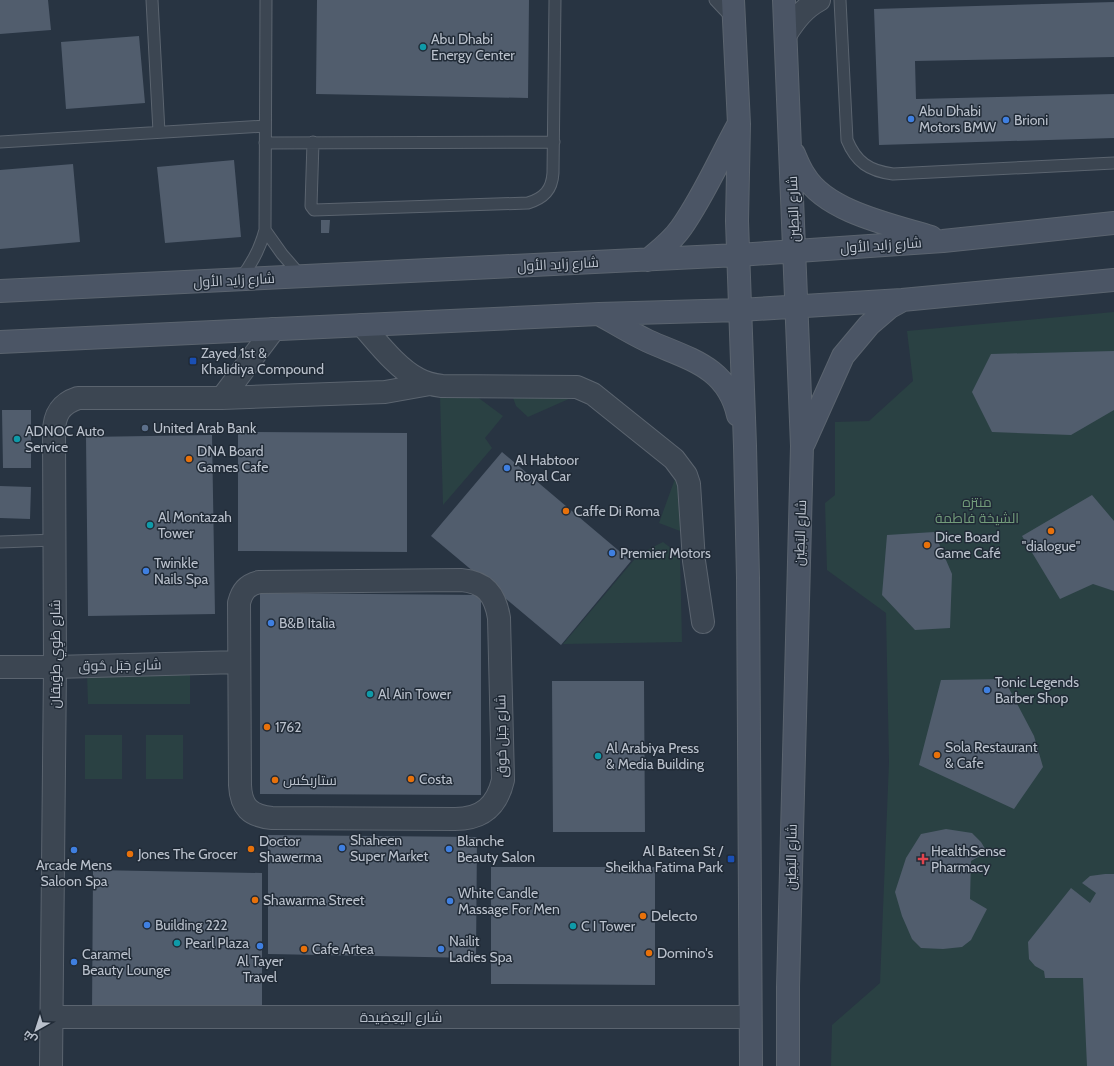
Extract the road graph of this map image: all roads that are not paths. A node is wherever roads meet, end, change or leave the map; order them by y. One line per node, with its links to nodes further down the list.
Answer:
1 (152, 0): 12 (lane)
2 (266, 0): 11 (lane)
3 (555, 0): 16 (lane)
4 (715, 0): 8 (lane)
5 (784, 0): 9 (main road, شارع البَطِين)
6 (819, 0): 9 (street)
7 (840, 0): 18 (lane)
8 (734, 10): 10 (main road)
9 (786, 34): 17 (main road, شارع البَطِين)
10 (739, 124): 23 (main road); 24 (main road)
11 (265, 126): 12 (lane); 14 (lane)
12 (159, 132): 13 (lane)
13 (0, 142)
14 (265, 142): 15 (lane); 20 (lane)
15 (313, 142): 16 (lane); 16 (lane)
16 (554, 142)
17 (790, 145): 21 (main road); 22 (main road, شارع البَطِين)
18 (1114, 163)
19 (1114, 223): 21 (main road, شارع زايد الأول)
20 (265, 230): 25 (lane); 26 (lane)
21 (943, 241): 22 (main road, شارع زايد الأول)
22 (795, 251): 23 (main road, شارع زايد الأول); 30 (main road, شارع البَطِين)
23 (738, 255): 24 (main road, شارع زايد الأول); 31 (main road)
24 (648, 260): 25 (main road, شارع زايد الأول)
25 (301, 277): 26 (main road, شارع زايد الأول)
26 (239, 280): 28 (main road, شارع زايد الأول)
27 (1114, 280): 29 (main road)
28 (0, 291)
29 (902, 300): 30 (main road); 39 (main road)
30 (797, 307): 31 (main road); 39 (main road, شارع البَطِين)
31 (740, 310): 32 (main road); 38 (main road)
32 (599, 314): 33 (main road); 38 (main road)
33 (362, 325): 34 (main road); 36 (street)
34 (274, 329): 35 (main road); 37 (street)
35 (0, 342)
36 (430, 384): 37 (street, شارع طَوِي طِوَيقان); 42 (street)
37 (222, 398): 40 (street, شارع طَوِي طِوَيقان)
38 (745, 446): 47 (main road)
39 (802, 446): 50 (main road, شارع البَطِين)
40 (54, 540): 41 (lane); 45 (street, شارع طَوِي طِوَيقان)
41 (0, 542)
42 (704, 622)
43 (239, 662): 43 (street, شارع جَبَل حُوق); 45 (street, شارع جَبَل حُوق)
44 (0, 667): 45 (street, شارع جَبَل حُوق)
45 (55, 667): 46 (street, شارع طَوِي طِوَيقان)
46 (51, 1017): 47 (street, شارع اليعِضِيدة); 48 (street, شارع طَوِي طِوَيقان)
47 (750, 1017): 49 (main road)
48 (51, 1066)
49 (751, 1066)
50 (788, 1066)

